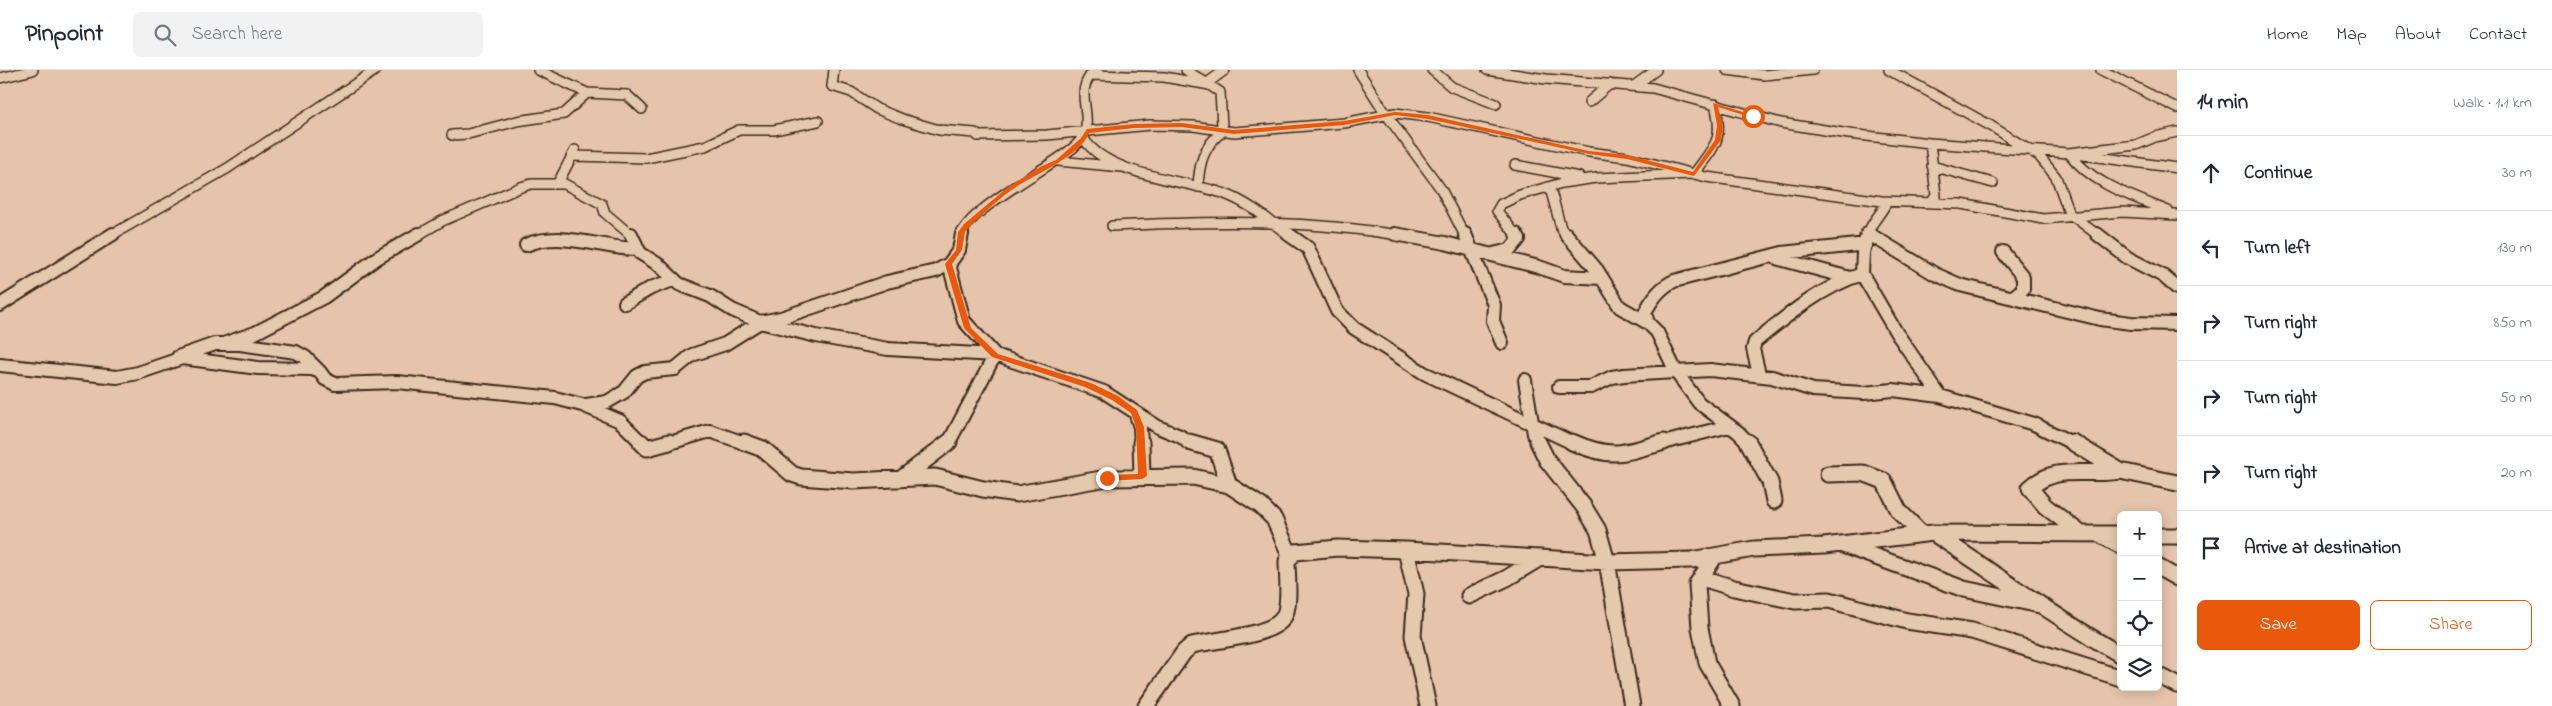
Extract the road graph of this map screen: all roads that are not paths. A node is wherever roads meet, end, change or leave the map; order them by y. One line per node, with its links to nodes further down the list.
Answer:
1 (33, 70): 16 (street)
2 (376, 70): 66 (street)
3 (538, 70): 20 (street)
4 (834, 70): 31 (street)
5 (1186, 70): 18 (street)
6 (1225, 70): 18 (street)
7 (1358, 70): 26 (street)
8 (1432, 70): 22 (street)
9 (1487, 70): 17 (street)
10 (1656, 70): 19 (street)
11 (1727, 70): 12 (street)
12 (1813, 70)
13 (1889, 70): 33 (street)
14 (2101, 70): 24 (street)
15 (1093, 73): 18 (street); 31 (street)
16 (0, 78)
17 (1610, 84): 19 (street); 21 (street)
18 (1210, 85): 28 (street)
19 (1634, 86): 23 (street)
20 (587, 93): 25 (street); 30 (street)
21 (1589, 102)
22 (1496, 104)
23 (1715, 104): 32 (street); 40 (street)
24 (2177, 108)
25 (642, 109)
26 (1386, 114): 28 (street); 40 (street); 55 (street)
27 (818, 121): 43 (street)
28 (1220, 131): 31 (street); 44 (street)
29 (2177, 132): 34 (street)
30 (452, 134)
31 (1085, 135): 35 (street); 38 (street)
32 (1930, 143): 33 (street); 37 (street)
33 (2031, 151): 34 (street); 49 (street)
34 (2069, 153): 39 (street); 48 (street)
35 (1058, 161): 38 (street); 59 (street)
36 (1515, 165): 41 (street)
37 (1932, 166): 42 (street); 47 (street)
38 (1127, 168): 44 (street)
39 (2177, 168)
40 (1694, 174): 41 (street); 46 (street)
41 (1586, 179): 45 (street)
42 (1993, 183)
43 (562, 184): 54 (street); 70 (street)
44 (1198, 187): 50 (street)
45 (1550, 188): 57 (street); 61 (street)
46 (1887, 202): 47 (street); 52 (street)
47 (1932, 202): 49 (street)
48 (2177, 214): 49 (street)
49 (2076, 218): 63 (street)
50 (1272, 225): 51 (street); 55 (street); 83 (street)
51 (1112, 226)
52 (1867, 239): 58 (street); 60 (street); 64 (street)
53 (526, 245): 54 (street)
54 (636, 249): 62 (street)
55 (1473, 250): 57 (street); 71 (street)
56 (2003, 252): 64 (street)
57 (1491, 255): 61 (street)
58 (1770, 257): 60 (street); 68 (street)
59 (949, 264): 67 (street); 72 (street)
60 (1856, 276): 77 (street); 80 (street)
61 (1602, 278): 68 (street)
62 (673, 280): 65 (street); 67 (street)
63 (2177, 288)
64 (2013, 297): 69 (street)
65 (625, 303)
66 (0, 305)
67 (760, 322): 72 (street); 81 (street)
68 (1648, 323): 76 (street)
69 (2177, 324)
70 (226, 343): 73 (street); 75 (street)
71 (1502, 343)
72 (995, 355): 82 (street); 88 (street)
73 (176, 358): 74 (street); 75 (street)
74 (0, 365)
75 (320, 372): 81 (street)
76 (1676, 372): 77 (street); 79 (street); 84 (street)
77 (1759, 374): 80 (street)
78 (1526, 380): 83 (street)
79 (1559, 387)
80 (1940, 396): 85 (street)
81 (582, 406): 88 (street)
82 (1134, 412): 87 (street); 90 (street)
83 (1531, 425): 84 (street); 104 (street)
84 (1729, 426): 91 (street)
85 (2120, 471): 89 (street); 93 (street)
86 (1828, 474): 92 (street)
87 (1142, 476): 88 (street); 90 (street)
88 (901, 479)
89 (2177, 483)
90 (1229, 485): 101 (street)
91 (1774, 500)
92 (1928, 533): 93 (street); 98 (street); 109 (street)
93 (2080, 533): 94 (street)
94 (2096, 533): 95 (street); 99 (street)
95 (2117, 534)
96 (2162, 536): 97 (street)
97 (2177, 536)
98 (1839, 544): 102 (street); 109 (street)
99 (2117, 544)
100 (1406, 550): 101 (street); 103 (street); 116 (street)
101 (1290, 555): 115 (street)
102 (1715, 556): 104 (street); 106 (street)
103 (1540, 558): 104 (street); 108 (street)
104 (1607, 562): 117 (street)
105 (2162, 569): 107 (street)
106 (1702, 578): 111 (street); 118 (street)
107 (2177, 578)
108 (1470, 596)
109 (2040, 605): 110 (street)
110 (2117, 653)
111 (2117, 677)
112 (2162, 677): 114 (street)
113 (2162, 682): 114 (street)
114 (2176, 684)
115 (1146, 706)
116 (1428, 706)
117 (1632, 706)
118 (1732, 706)

